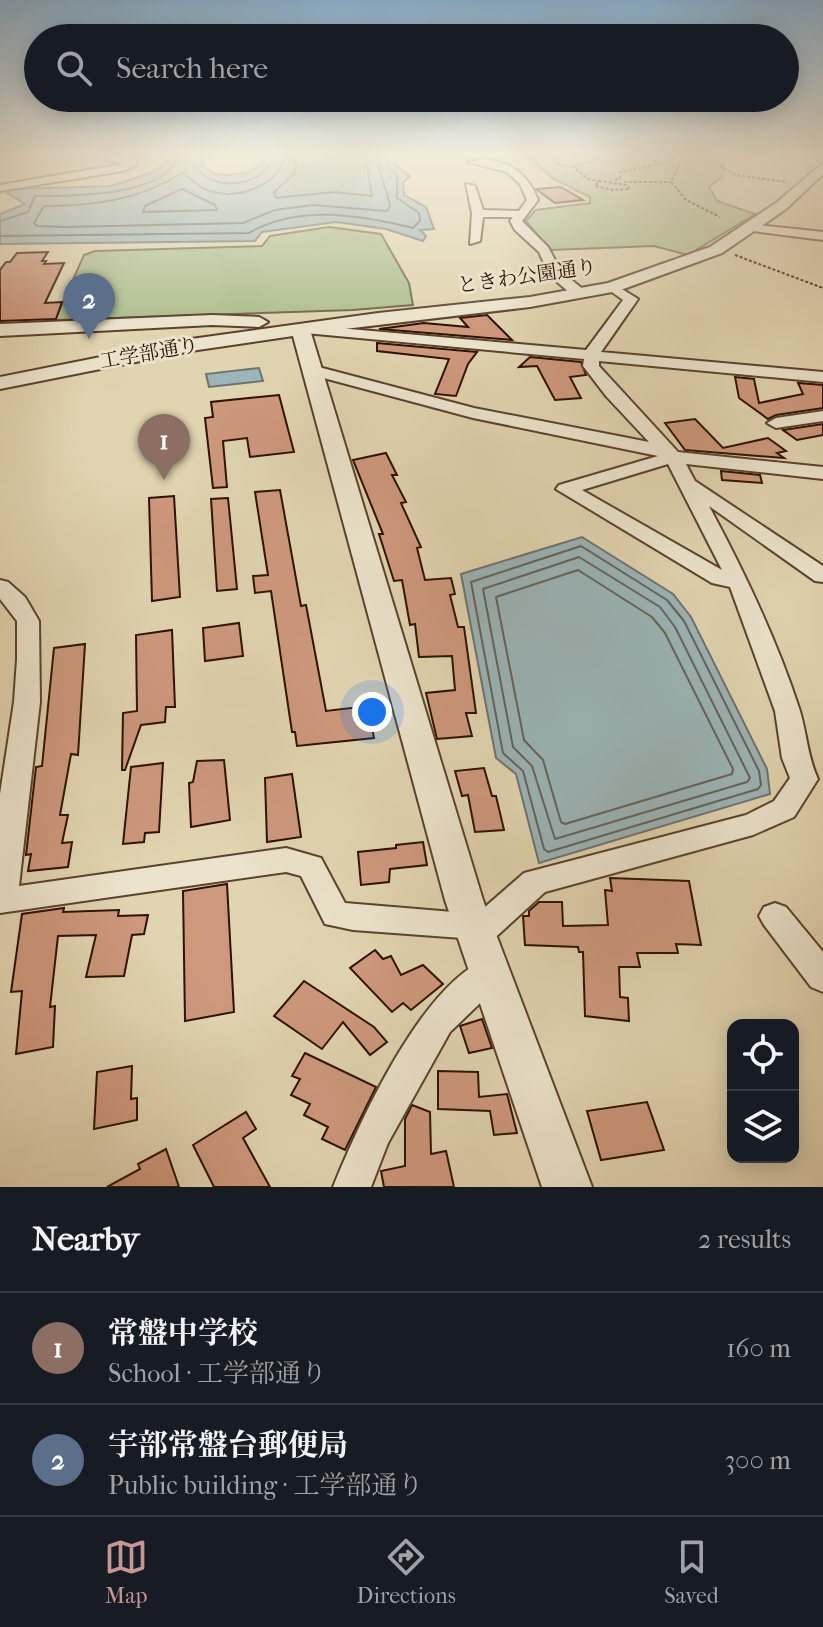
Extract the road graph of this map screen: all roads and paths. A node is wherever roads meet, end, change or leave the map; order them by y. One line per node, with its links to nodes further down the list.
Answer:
1 (524, 210): 5 (street)
2 (707, 210): 6 (path)
3 (775, 210): 7 (street, ときわ公園通り)
4 (478, 213): 5 (street); 9 (street)
5 (521, 214): 13 (street)
6 (720, 217)
7 (749, 228): 8 (street); 10 (street, ときわ公園通り)
8 (823, 236)
9 (474, 241)
10 (716, 250): 11 (street, ときわ公園通り); 12 (path)
11 (612, 287): 13 (street, ときわ公園通り); 16 (street)
12 (823, 288)
13 (580, 294): 14 (street, ときわ公園通り)
14 (300, 328): 15 (street); 16 (street); 17 (street); 19 (street, 工学部通り)
15 (0, 330)
16 (592, 353): 18 (street); 22 (street)
17 (311, 370): 22 (street); 30 (street)
18 (823, 377)
19 (0, 383)
20 (823, 416): 21 (street)
21 (776, 423)
22 (673, 457): 23 (street); 24 (street); 26 (street)
23 (823, 473)
24 (687, 482): 25 (street); 26 (street)
25 (823, 576)
26 (739, 582): 28 (street)
27 (0, 587): 30 (street)
28 (814, 778): 30 (street)
29 (775, 916): 31 (street)
30 (479, 945): 32 (street); 33 (street)
31 (823, 977)
32 (352, 1187)
33 (567, 1187)

